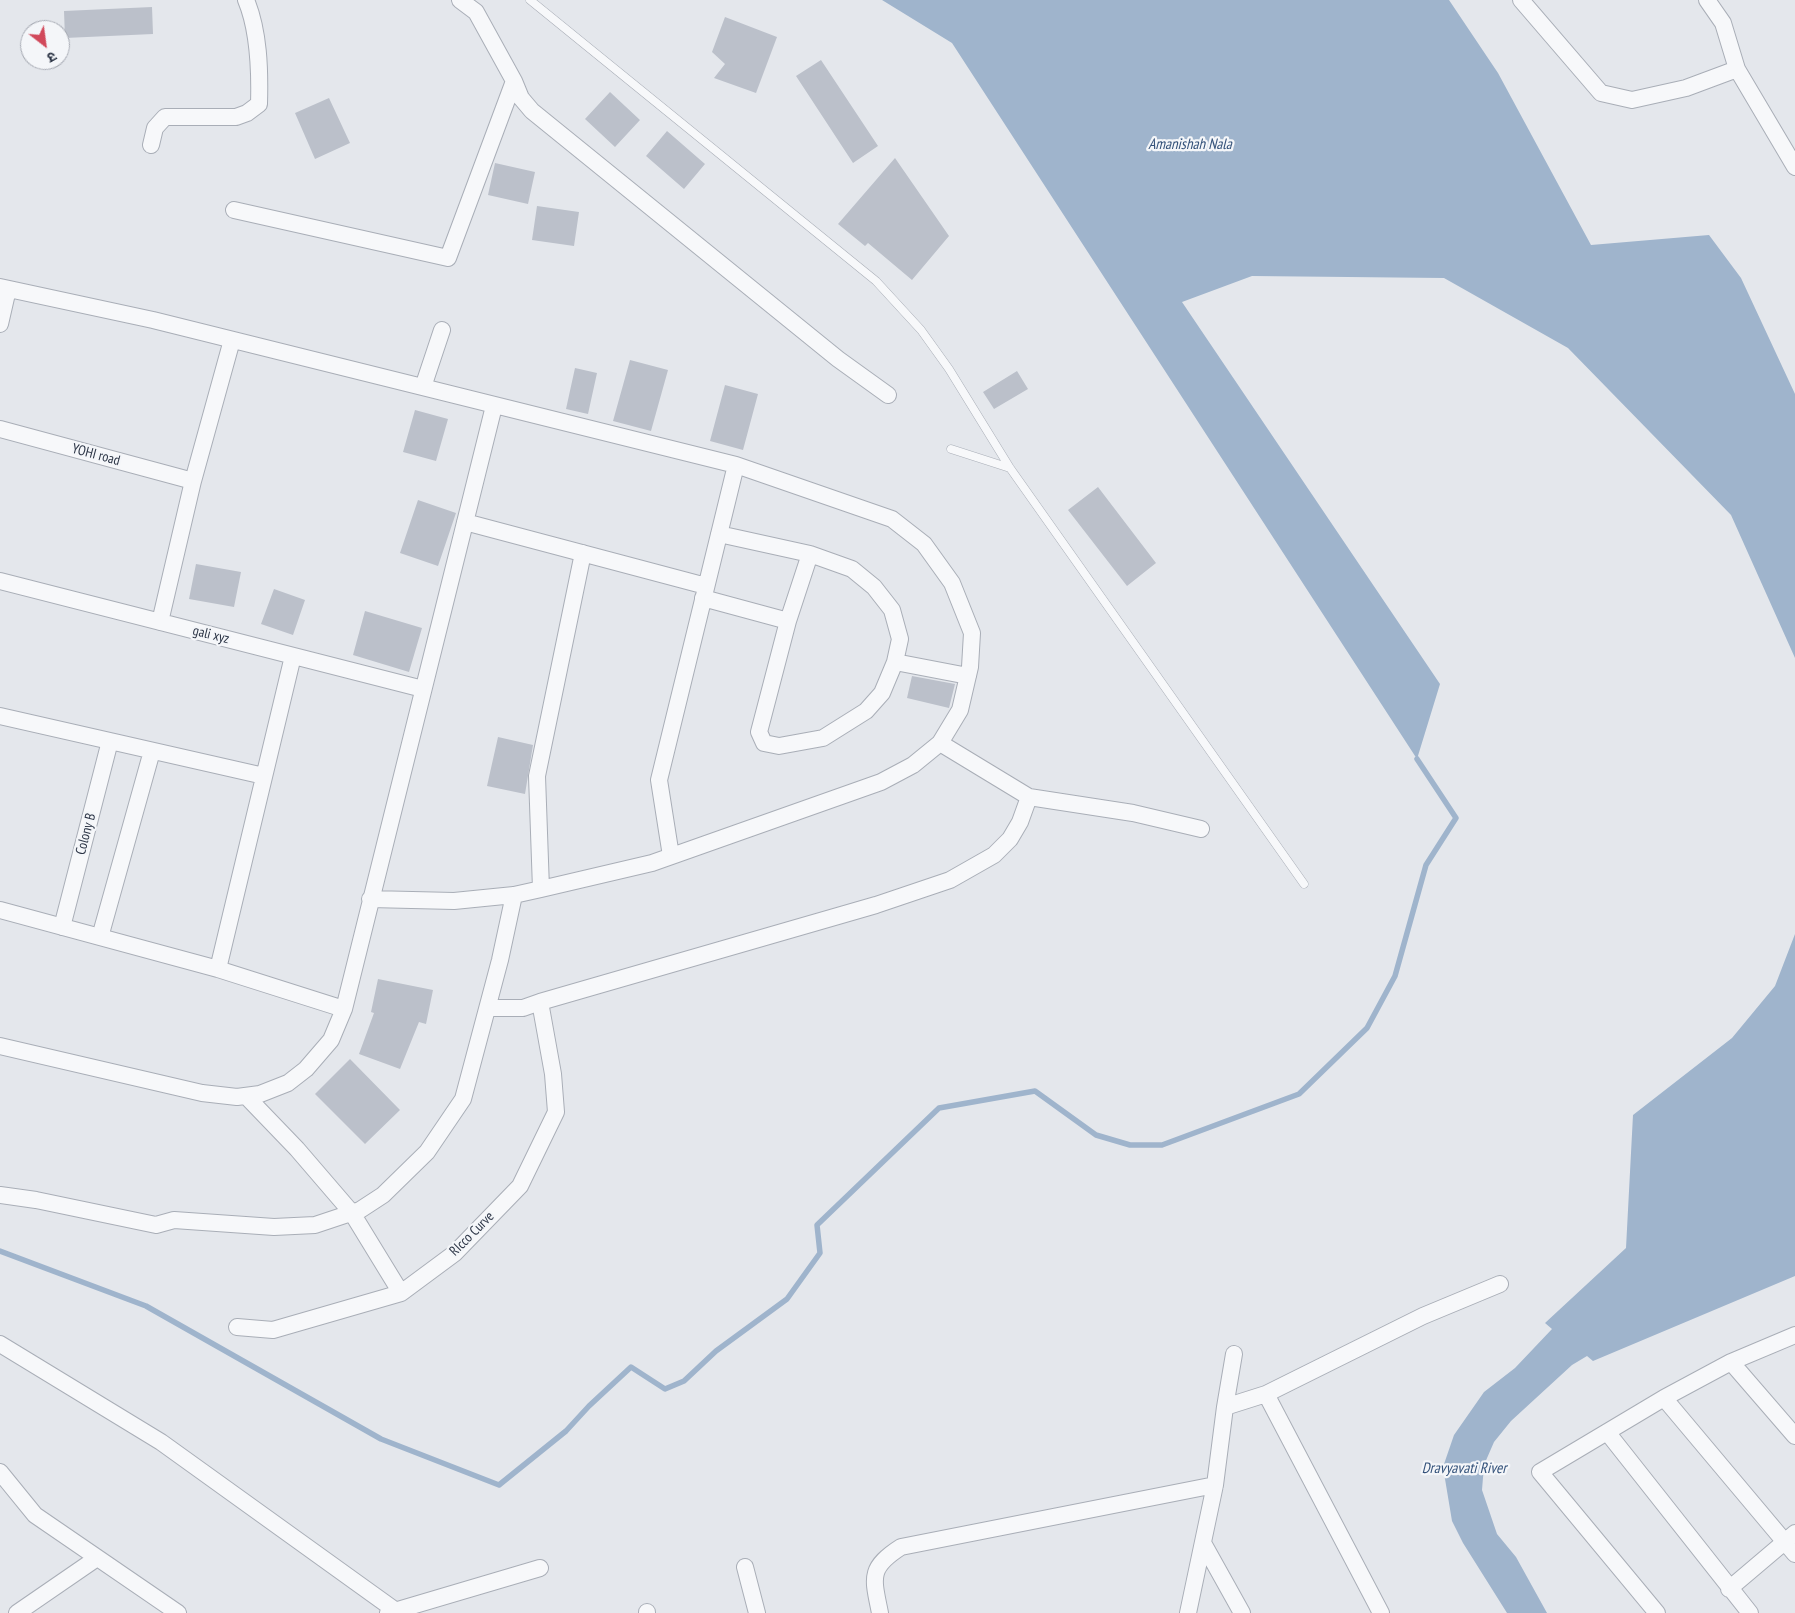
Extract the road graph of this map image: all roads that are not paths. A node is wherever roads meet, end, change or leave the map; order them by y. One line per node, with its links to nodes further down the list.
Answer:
1 (246, 0): 8 (street)
2 (460, 0): 7 (street)
3 (530, 0): 21 (lane)
4 (1522, 0): 6 (street)
5 (1707, 0): 6 (street)
6 (1737, 69): 9 (street)
7 (514, 81): 10 (street); 16 (street)
8 (151, 145)
9 (1795, 167)
10 (234, 210)
11 (4, 288): 12 (street); 14 (street)
12 (0, 324)
13 (442, 330): 15 (street)
14 (232, 340): 15 (street); 22 (street)
15 (423, 387): 17 (street)
16 (888, 395)
17 (494, 406): 20 (street); 23 (street)
18 (0, 429): 22 (street, YOHI road)
19 (951, 449): 21 (lane)
20 (736, 465): 24 (street); 33 (street)
21 (1010, 468): 43 (lane)
22 (193, 481): 30 (street)
23 (465, 522): 25 (street); 34 (street)
24 (719, 534): 26 (street); 28 (street)
25 (583, 553): 28 (street); 44 (street)
26 (810, 554): 29 (street); 32 (street)
27 (0, 581): 30 (street, gali xyz)
28 (705, 592): 29 (street); 42 (street)
29 (788, 621): 32 (street)
30 (160, 622): 31 (street, gali xyz)
31 (293, 656): 34 (street, gali xyz); 39 (street)
32 (895, 662): 33 (street)
33 (968, 676): 37 (street)
34 (423, 689): 46 (street)
35 (0, 718): 36 (street)
36 (110, 741): 38 (street); 48 (street, Colony B)
37 (940, 742): 40 (street); 42 (street)
38 (152, 751): 39 (street); 49 (street)
39 (264, 776): 50 (street)
40 (1029, 797): 41 (street); 51 (street)
41 (1201, 828)
42 (671, 856): 44 (street)
43 (1304, 884)
44 (541, 890): 45 (street)
45 (514, 895): 46 (street); 53 (street)
46 (370, 899): 52 (street)
47 (0, 910): 48 (street)
48 (62, 927): 49 (street)
49 (100, 937): 50 (street)
50 (218, 969): 52 (street)
51 (540, 1002): 53 (street); 59 (street, RIcco Curve)
52 (344, 1008): 55 (street)
53 (488, 1008): 57 (street)
54 (0, 1046): 55 (street)
55 (246, 1096): 57 (street)
56 (0, 1195): 57 (street)
57 (352, 1213): 59 (street)
58 (1500, 1284): 65 (street)
59 (401, 1293): 60 (street, RIcco Curve)
60 (236, 1327)
61 (1795, 1335): 64 (street)
62 (0, 1344): 79 (street)
63 (1234, 1354): 67 (street)
64 (1731, 1362): 66 (street); 69 (street)
65 (1266, 1394): 67 (street); 86 (street)
66 (1664, 1398): 68 (street); 72 (street)
67 (1226, 1407): 71 (street)
68 (1607, 1432): 78 (street); 87 (street)
69 (1795, 1436)
70 (0, 1472): 75 (street)
71 (1215, 1486): 73 (street); 83 (street)
72 (1790, 1537): 74 (street); 78 (street)
73 (1203, 1543): 84 (street); 85 (street)
74 (1795, 1554)
75 (98, 1558): 80 (street); 81 (street)
76 (745, 1567): 82 (street)
77 (540, 1568): 79 (street)
78 (1729, 1589): 88 (street)
79 (392, 1612)
80 (17, 1613)
81 (178, 1613)
82 (757, 1613)
83 (880, 1613)
84 (1188, 1613)
85 (1242, 1613)
86 (1381, 1613)
87 (1657, 1613)
88 (1750, 1613)

